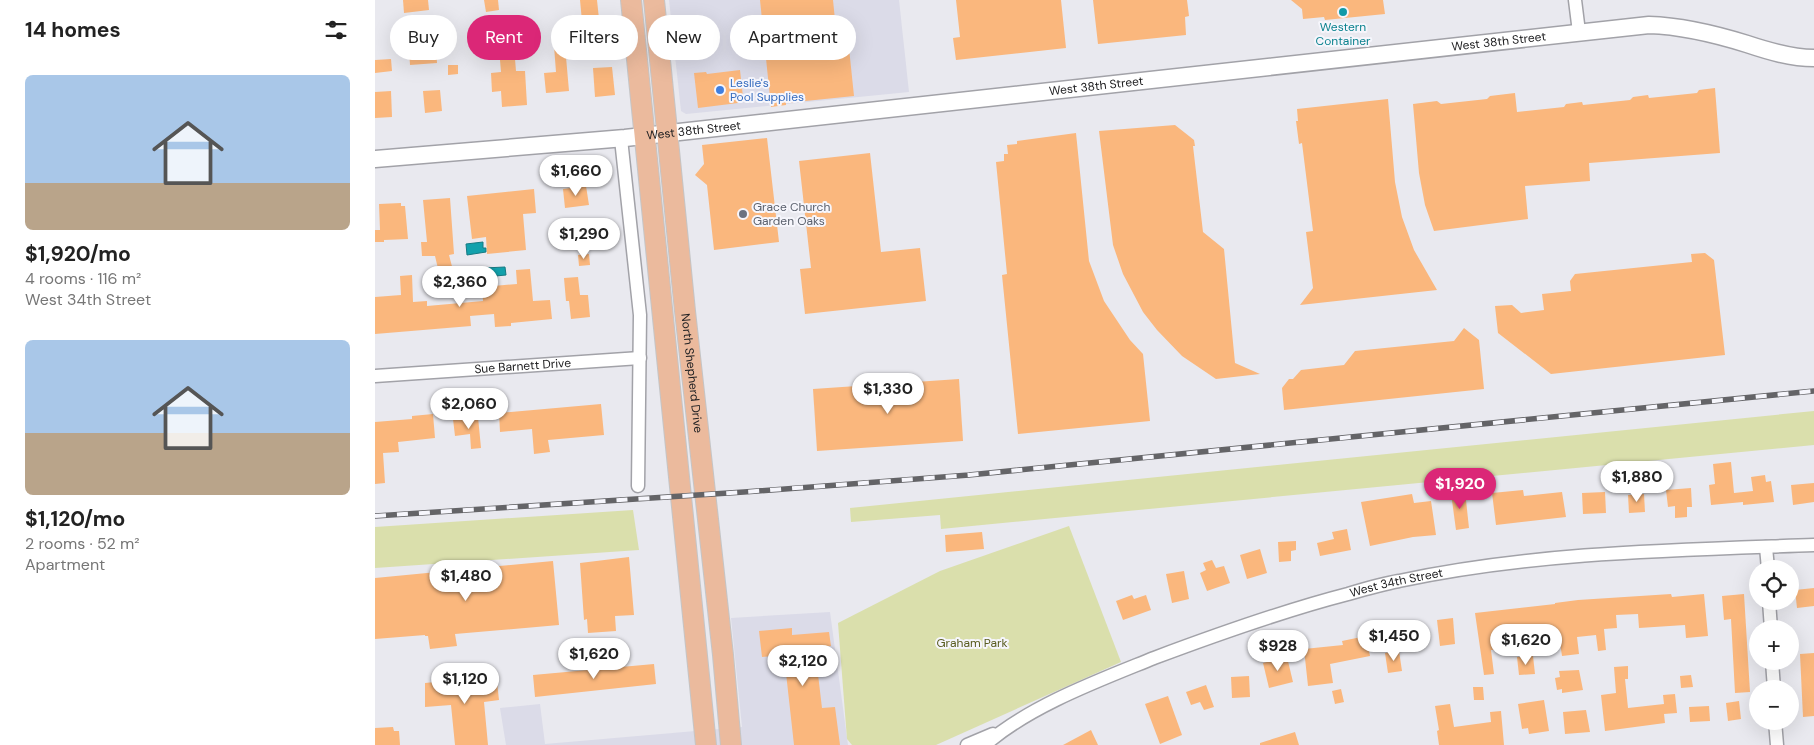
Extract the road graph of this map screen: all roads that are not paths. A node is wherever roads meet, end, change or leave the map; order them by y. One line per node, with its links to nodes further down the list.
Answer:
1 (631, 0): 7 (main road, North Shepherd Drive)
2 (654, 0): 6 (main road, North Shepherd Drive)
3 (1575, 0): 4 (street)
4 (1579, 32): 5 (street, West 38th Street); 6 (street, West 38th Street)
5 (1814, 58)
6 (667, 134): 7 (street, West 38th Street); 19 (main road, North Shepherd Drive)
7 (646, 136): 8 (street, West 38th Street); 18 (main road, North Shepherd Drive)
8 (621, 139): 9 (street, West 38th Street); 10 (street)
9 (375, 159)
10 (640, 358): 11 (street, Sue Barnett Drive); 12 (street)
11 (375, 376)
12 (638, 486)
13 (1814, 545): 14 (street, West 34th Street)
14 (1767, 547): 15 (street); 16 (street, West 34th Street)
15 (1768, 560)
16 (1004, 730): 20 (street, West 34th Street); 21 (street, West 34th Street)
17 (1776, 730): 22 (street)
18 (706, 745)
19 (731, 745)
20 (967, 745)
21 (985, 745)
22 (1777, 745)

